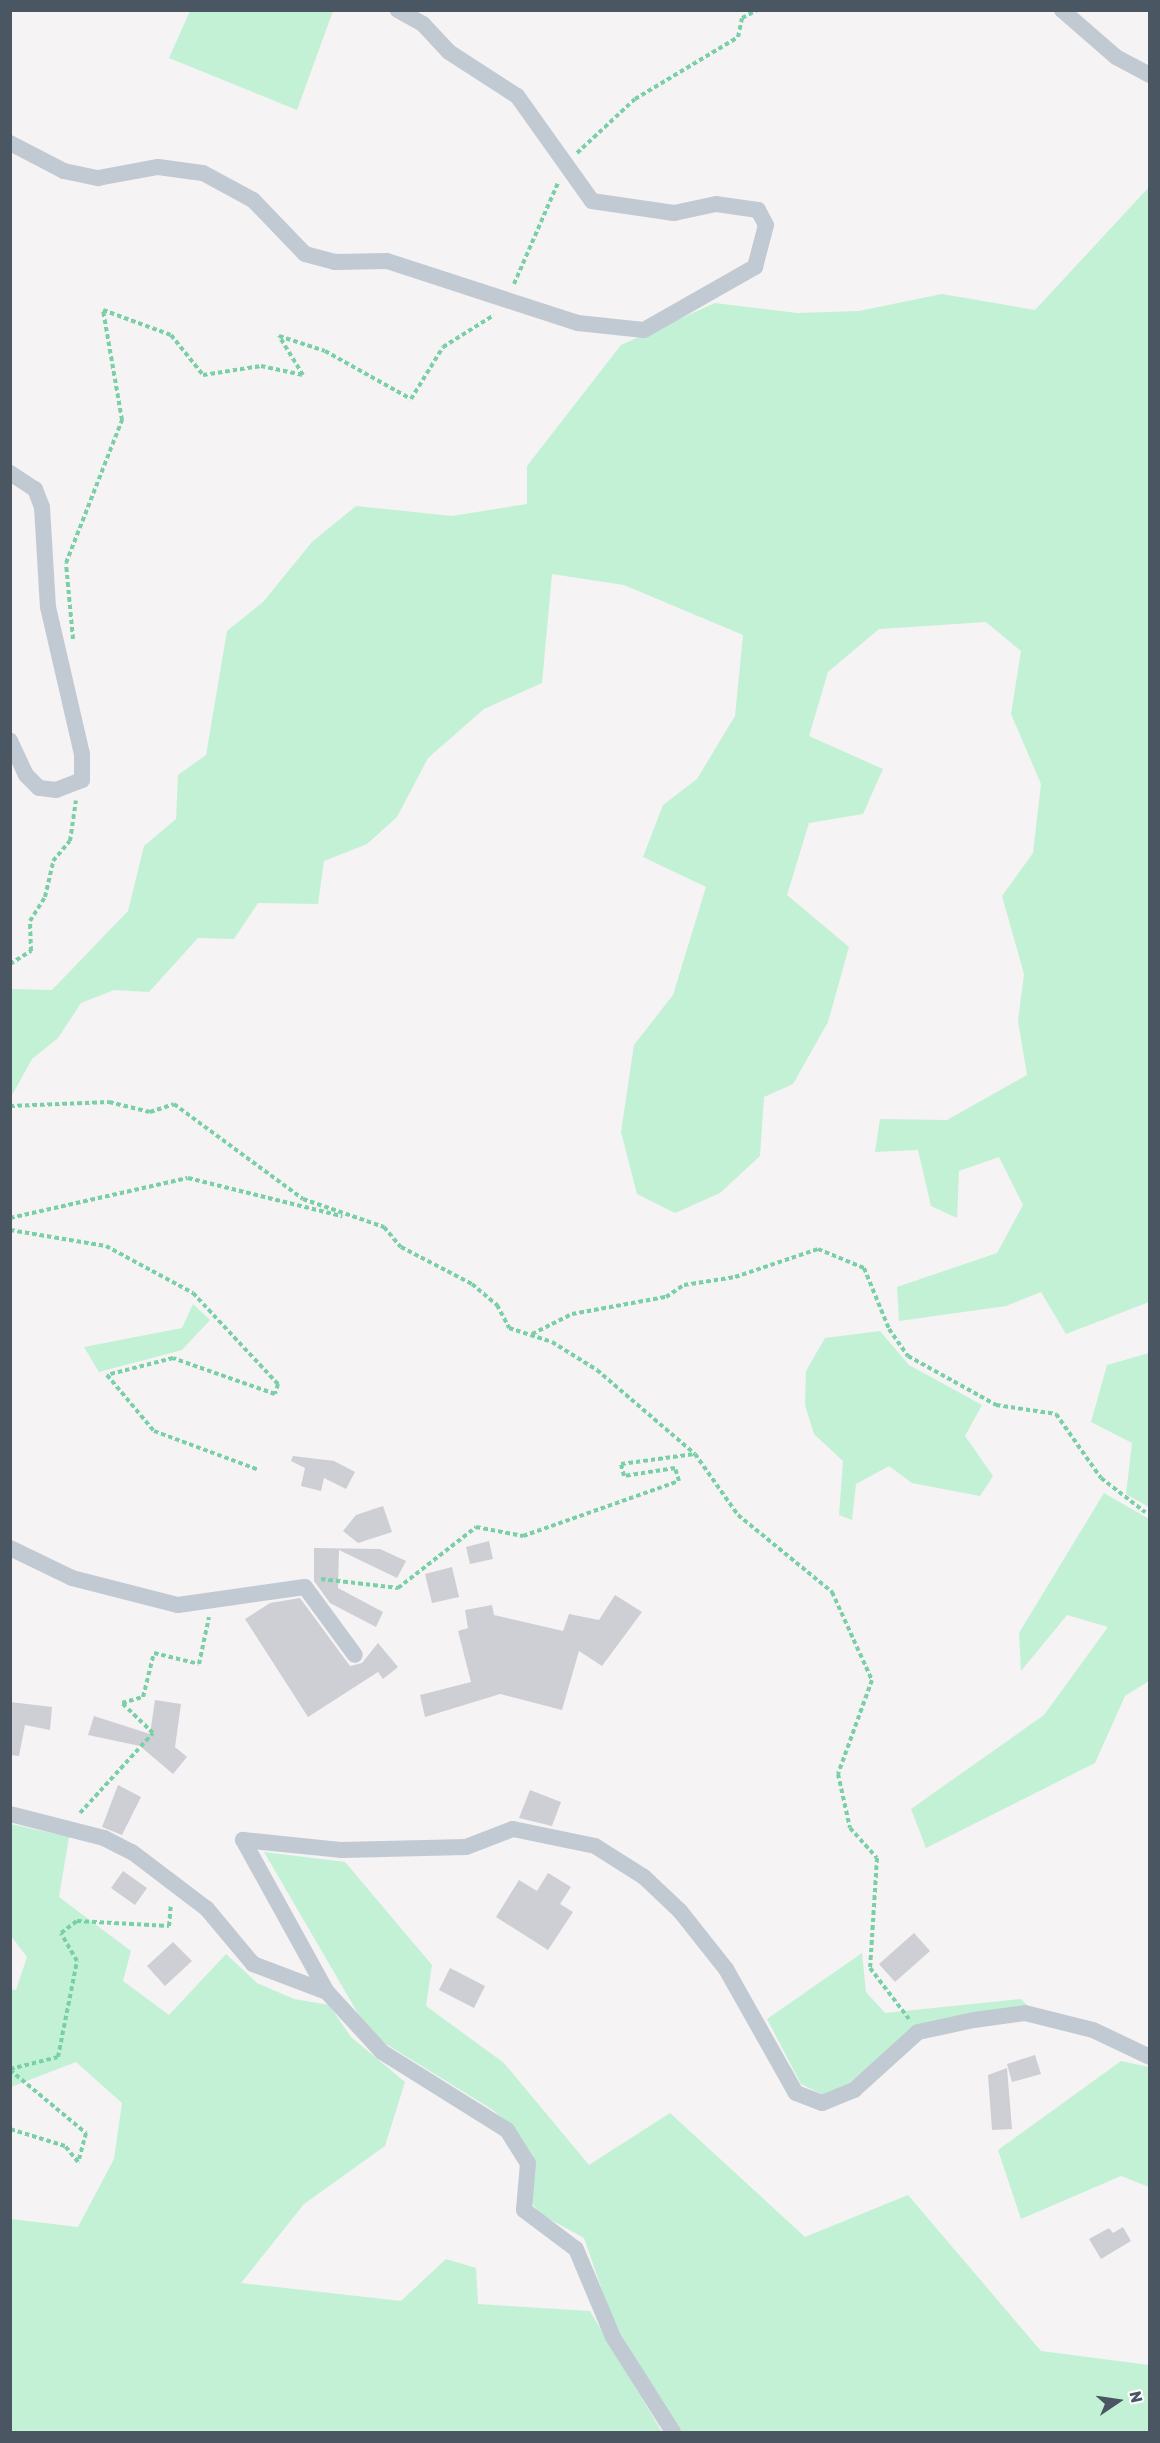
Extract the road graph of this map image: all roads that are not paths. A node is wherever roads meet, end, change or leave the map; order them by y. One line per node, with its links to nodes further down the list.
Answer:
1 (398, 10): 4 (street)
2 (1062, 10): 3 (street)
3 (1149, 75)
4 (10, 143)
5 (10, 473): 6 (street)
6 (10, 740)
7 (10, 1548): 8 (street)
8 (355, 1655)
9 (10, 1814): 10 (street)
10 (327, 1992): 11 (street); 12 (street)
11 (1149, 2057)
12 (673, 2433)

